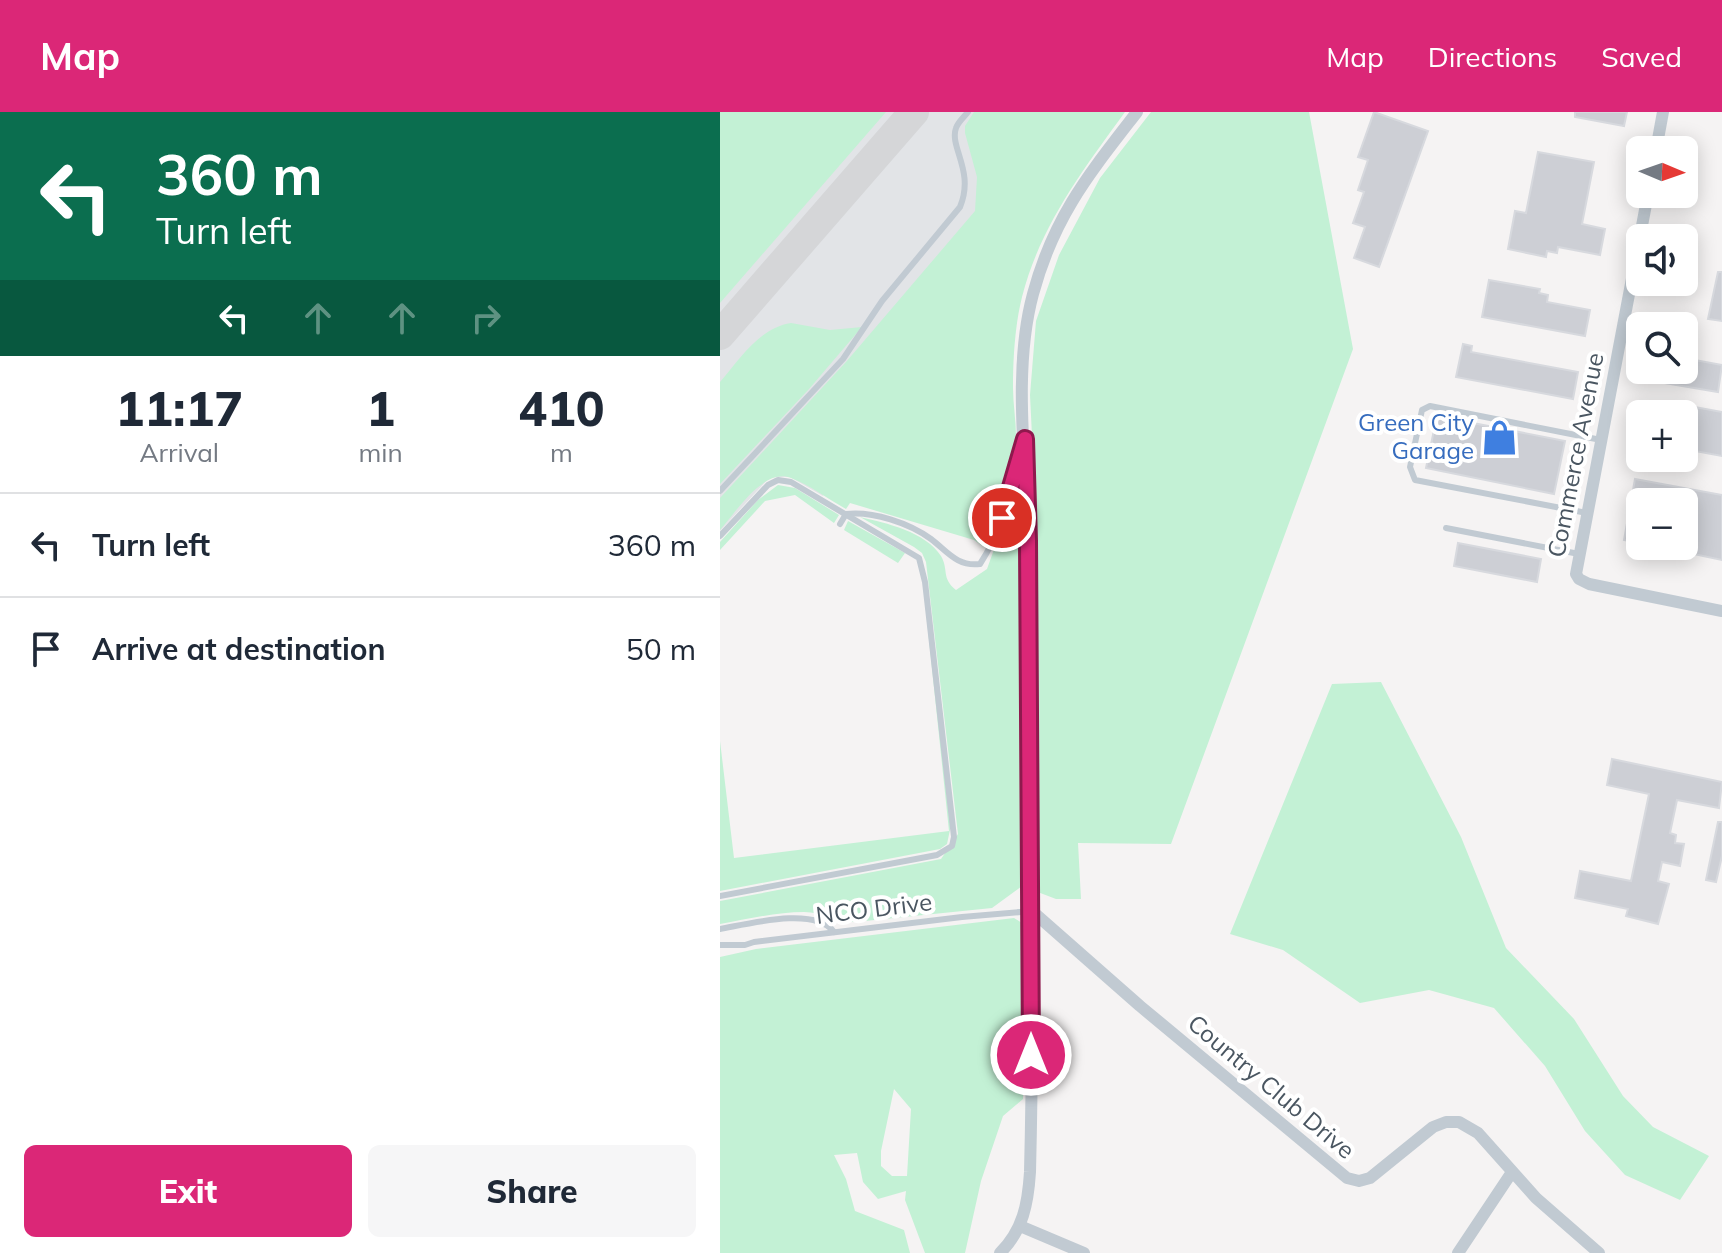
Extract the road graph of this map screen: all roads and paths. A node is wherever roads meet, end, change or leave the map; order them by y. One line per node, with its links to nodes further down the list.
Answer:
1 (968, 112): 8 (lane)
2 (1137, 112): 6 (street)
3 (1663, 112): 4 (street)
4 (1659, 136)
5 (1645, 208): 7 (street, Commerce Avenue)
6 (1025, 439): 10 (lane); 19 (street)
7 (1601, 440): 9 (street, Commerce Avenue); 9 (lane)
8 (720, 491)
9 (1587, 513): 14 (street, Commerce Avenue)
10 (846, 514): 11 (lane); 13 (lane); 15 (lane)
11 (840, 524)
12 (1446, 528): 14 (lane)
13 (720, 536)
14 (1579, 554): 17 (street, Commerce Avenue)
15 (919, 558): 16 (lane); 18 (lane)
16 (910, 567)
17 (1722, 611)
18 (720, 896)
19 (1032, 911): 21 (lane, NCO Drive); 23 (street, Country Club Drive); 24 (street)
20 (720, 929): 21 (lane)
21 (834, 932): 22 (lane, NCO Drive)
22 (720, 945)
23 (1512, 1172): 27 (street); 28 (street, Country Club Drive)
24 (1020, 1226): 25 (street); 26 (street)
25 (1000, 1253)
26 (1084, 1253)
27 (1458, 1253)
28 (1599, 1253)

